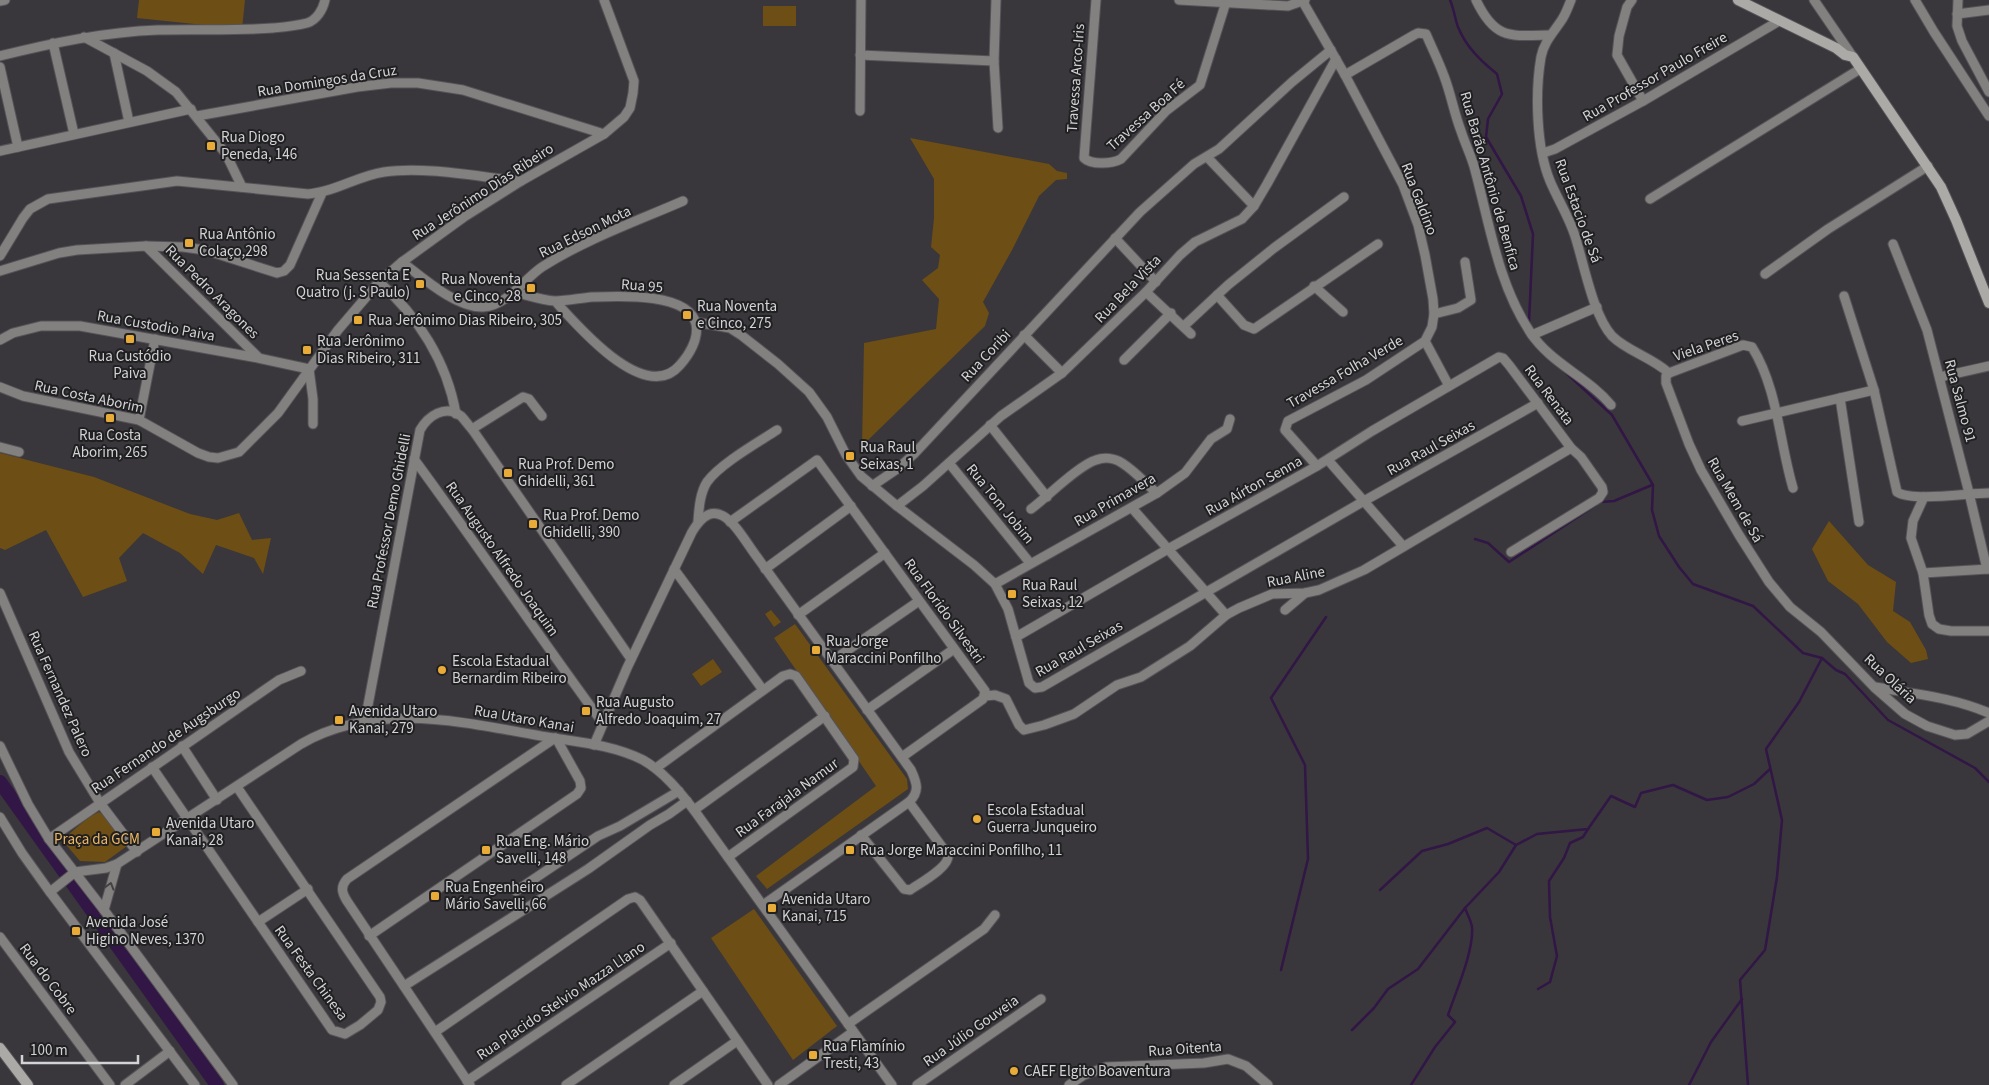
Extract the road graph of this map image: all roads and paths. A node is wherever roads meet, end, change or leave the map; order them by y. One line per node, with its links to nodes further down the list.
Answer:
1 (5, 0): 15 (street)
2 (325, 0): 22 (street)
3 (604, 0): 42 (street, Rua Jerônimo Dias Ribeiro)
4 (861, 0): 26 (street)
5 (996, 0): 30 (street)
6 (1096, 0): 47 (street, Travessa Arco-Iris)
7 (1179, 0): 17 (street)
8 (1476, 0): 21 (street)
9 (1571, 0): 21 (street, Rua Estacio de Sá)
10 (1632, 0): 35 (street)
11 (1738, 0): 20 (street)
12 (1814, 0): 28 (street)
13 (1915, 0): 38 (street)
14 (1958, 0): 19 (street)
15 (0, 1)
16 (1304, 1): 17 (street); 24 (street, Rua Galdino)
17 (1226, 2): 47 (street, Travessa Boa Fé)
18 (1989, 10): 19 (street)
19 (1956, 14): 34 (street)
20 (1779, 21): 28 (street); 35 (street, Rua Professor Paulo Freire)
21 (1550, 35): 45 (street, Rua Estacio de Sá)
22 (84, 37): 23 (street); 25 (street)
23 (53, 43): 27 (street); 41 (street)
24 (1331, 50): 29 (street, Rua Galdino); 46 (street, Rua Coribi)
25 (114, 54): 37 (street); 39 (street)
26 (860, 55): 30 (street); 36 (street)
27 (0, 56)
28 (1853, 57): 32 (street)
29 (1336, 59): 33 (street, Rua Galdino); 55 (street, Rua Bela Vista)
30 (994, 60): 40 (street)
31 (0, 67): 43 (street)
32 (1860, 69): 48 (street); 53 (street)
33 (1345, 75): 77 (street, Rua Galdino); 81 (street, Rua Barão Antônio de Benfica)
34 (1989, 92)
35 (1642, 101): 45 (street, Rua Professor Paulo Freire)
36 (860, 111)
37 (194, 112): 39 (street, Rua Domingos da Cruz); 42 (street, Rua Domingos da Cruz); 50 (street)
38 (1989, 116)
39 (129, 122): 41 (street, Rua Domingos da Cruz)
40 (998, 128)
41 (74, 134): 43 (street, Rua Domingos da Cruz)
42 (604, 134): 49 (street, Rua Jerônimo Dias Ribeiro)
43 (18, 147): 44 (street, Rua Domingos da Cruz)
44 (0, 151)
45 (1542, 153): 74 (street, Rua Estacio de Sá)
46 (1207, 157): 55 (street); 56 (street, Rua Coribi)
47 (1084, 158)
48 (1928, 166): 64 (street); 73 (street)
49 (521, 181): 51 (street); 61 (street, Rua Jerônimo Dias Ribeiro)
50 (242, 187): 51 (street); 60 (street)
51 (322, 193): 59 (street)
52 (1344, 198): 70 (street)
53 (1650, 199)
54 (683, 201): 68 (street, Rua Edson Mota)
55 (1254, 206): 66 (street, Rua Bela Vista)
56 (1115, 238): 66 (street); 82 (street, Rua Coribi)
57 (1378, 244): 67 (street)
58 (1893, 244): 93 (street, Rua Salmo 91)
59 (146, 246): 63 (street); 86 (street, Rua Pedro Aragones)
60 (0, 256)
61 (402, 262): 65 (street, Rua Jerônimo Dias Ribeiro); 68 (street, Rua Edson Mota)
62 (1465, 262): 77 (street)
63 (0, 271)
64 (1765, 274)
65 (379, 282): 90 (street, Rua Jerônimo Dias Ribeiro); 101 (street)
66 (1156, 282): 69 (street, Rua Bela Vista)
67 (1314, 286): 70 (street); 75 (street)
68 (514, 292): 72 (street, Rua 95)
69 (1146, 292): 76 (street); 92 (street, Rua Bela Vista)
70 (1217, 295): 79 (street)
71 (1844, 296): 96 (street)
72 (555, 301): 78 (street, Rua 95); 78 (street)
73 (1989, 303)
74 (1597, 307): 81 (street); 91 (street, Rua Estacio de Sá)
75 (1343, 312)
76 (1171, 314): 79 (street); 88 (street)
77 (1434, 314): 85 (street, Rua Galdino)
78 (696, 322): 118 (street, Rua Raul Seixas)
79 (1184, 326): 80 (street)
80 (1192, 334)
81 (1532, 334): 99 (street, Rua Barão Antônio de Benfica)
82 (1024, 335): 92 (street); 118 (street, Rua Coribi)
83 (155, 339): 84 (street, Rua Custodio Paiva); 86 (street, Rua Custodio Paiva); 104 (street)
84 (0, 340)
85 (1425, 341): 94 (street); 117 (street, Travessa Folha Verde)
86 (258, 358): 90 (street, Rua Custodio Paiva)
87 (1504, 358): 94 (street, Rua Aírton Senna); 98 (street, Rua Renata)
88 (1124, 360)
89 (1989, 366): 93 (street)
90 (309, 369): 106 (street, Rua Jerônimo Dias Ribeiro); 107 (street)
91 (1669, 373): 100 (street, Viela Peres); 150 (street, Rua Mem de Sá)
92 (1062, 374): 108 (street, Rua Bela Vista)
93 (1940, 377): 121 (street, Rua Salmo 91)
94 (1449, 386): 115 (street, Rua Aírton Senna)
95 (0, 387): 104 (street, Rua Costa Aborim)
96 (1874, 390): 97 (street); 123 (street)
97 (1840, 398): 100 (street); 132 (street)
98 (1538, 403): 112 (street, Rua Renata); 125 (street, Rua Raul Seixas)
99 (1612, 406)
100 (1777, 413): 105 (street); 119 (street)
101 (456, 414): 109 (street); 114 (street, Rua Professor Demo Ghidelli)
102 (542, 416): 109 (street)
103 (1230, 419): 120 (street, Rua Primavera)
104 (140, 420): 106 (street, Rua Costa Aborim)
105 (1742, 421)
106 (271, 422)
107 (313, 424)
108 (990, 425): 116 (street, Rua Bela Vista); 124 (street)
109 (472, 429): 154 (street)
110 (777, 430): 130 (street)
111 (0, 447): 113 (street)
112 (1571, 448): 133 (street, Rua Aline); 135 (street, Rua Renata)
113 (19, 452)
114 (414, 460): 163 (street, Rua Professor Demo Ghidelli); 165 (street, Rua Augusto Alfredo Joaquim)
115 (1328, 460): 117 (street, Rua Aírton Senna); 125 (street)
116 (949, 463): 127 (street, Rua Bela Vista); 137 (street, Rua Tom Jobim)
117 (1317, 466): 134 (street, Rua Aírton Senna)
118 (872, 486): 127 (street, Rua Raul Seixas)
119 (1793, 488)
120 (1157, 493): 124 (street); 128 (street, Rua Primavera)
121 (1970, 493): 122 (street); 123 (street); 140 (street, Rua Salmo 91)
122 (1989, 493)
123 (1924, 496): 141 (street)
124 (1047, 497): 129 (street)
125 (1364, 501): 133 (street); 144 (street, Rua Raul Seixas)
126 (851, 506): 131 (street, Rua Florido Silvestri); 136 (street, Rua Florido Silvestri); 139 (street)
127 (897, 506): 142 (street, Rua Raul Seixas)
128 (1132, 508): 134 (street); 137 (street, Rua Primavera)
129 (1031, 509)
130 (698, 521): 131 (street); 138 (street)
131 (730, 522): 139 (street)
132 (1859, 522)
133 (1403, 546): 145 (street, Rua Aline)
134 (1168, 549): 144 (street); 152 (street, Rua Aírton Senna)
135 (1511, 552)
136 (885, 554): 146 (street, Rua Florido Silvestri); 148 (street)
137 (1030, 563): 142 (street, Rua Primavera)
138 (674, 569): 154 (street); 158 (street)
139 (765, 569): 148 (street)
140 (1988, 569): 141 (street)
141 (1924, 573): 151 (street)
142 (995, 584): 152 (street, Rua Raul Seixas)
143 (0, 593): 178 (street, Rua Fernandez Palero)
144 (1206, 593): 149 (street); 152 (street, Rua Raul Seixas)
145 (1305, 593): 147 (street); 149 (street, Rua Aline)
146 (919, 600): 153 (street, Rua Florido Silvestri); 155 (street)
147 (1285, 610)
148 (798, 615): 155 (street)
149 (1226, 615): 159 (street, Rua Aline)
150 (1811, 623): 157 (street, Rua Olária)
151 (1989, 631)
152 (1016, 637)
153 (954, 648): 159 (street, Rua Florido Silvestri); 160 (street)
154 (630, 660): 165 (street)
155 (832, 661): 160 (street)
156 (301, 671): 169 (street, Rua Fernando de Augsburgo)
157 (1874, 687): 161 (street); 164 (street, Rua Olária)
158 (763, 690): 162 (street, Rua Farajala Namur); 172 (street, Rua Farajala Namur)
159 (984, 696): 170 (street)
160 (867, 710): 170 (street)
161 (1989, 713)
162 (825, 716): 179 (street); 185 (street, Rua Farajala Namur)
163 (365, 721): 166 (street, Rua Utaro Kanai); 173 (street, Rua Utaro Kanai)
164 (1989, 721)
165 (602, 722): 167 (street)
166 (555, 738): 167 (street, Rua Utaro Kanai); 195 (street); 195 (street)
167 (594, 745): 172 (street, Rua Utaro Kanai)
168 (0, 746): 183 (street)
169 (182, 746): 171 (street, Rua Fernando de Augsburgo); 175 (street)
170 (902, 757): 177 (street)
171 (152, 767): 178 (street, Rua Fernando de Augsburgo); 181 (street, Rua Festa Chinesa)
172 (656, 768): 174 (street, Rua Utaro Kanai)
173 (237, 787): 175 (street, Rua Utaro Kanai); 189 (street, Rua Festa Chinesa)
174 (679, 792): 176 (street, Rua Utaro Kanai); 190 (street)
175 (218, 800): 181 (street, Rua Utaro Kanai)
176 (687, 801): 179 (street, Rua Utaro Kanai); 198 (street)
177 (909, 802): 182 (street); 182 (street)
178 (100, 803): 183 (street, Rua Fernando de Augsburgo); 184 (street, Rua Fernandez Palero)
179 (694, 810): 185 (street, Rua Utaro Kanai)
180 (0, 817): 188 (street)
181 (187, 819): 184 (street, Rua Utaro Kanai); 194 (street, Rua Festa Chinesa)
182 (861, 835): 191 (street)
183 (49, 839): 187 (street)
184 (137, 852): 186 (street, Rua Utaro Kanai)
185 (728, 857): 191 (street, Rua Utaro Kanai)
186 (117, 864): 187 (street, Rua Utaro Kanai); 192 (street, one-way to 186)
187 (72, 875): 188 (street); 192 (street)
188 (53, 889): 206 (street)
189 (308, 889): 194 (street); 194 (street, Rua Festa Chinesa)
190 (516, 891)
191 (763, 905): 201 (street, Rua Utaro Kanai)
192 (104, 910): 213 (street)
193 (995, 915): 201 (street)
194 (258, 922)
195 (370, 936): 198 (street)
196 (0, 937): 210 (street, Rua do Cobre)
197 (671, 944): 199 (street); 202 (street); 207 (street, Rua Placido Stelvio Mazza Llano)
198 (404, 986): 202 (street)
199 (703, 991): 204 (street); 214 (street)
200 (1041, 999): 218 (street, Rua Júlio Gouveia)
201 (848, 1024): 203 (street, Rua Utaro Kanai)
202 (435, 1032): 207 (street)
203 (853, 1032): 208 (street, Rua Utaro Kanai); 217 (street)
204 (737, 1041): 215 (street); 216 (street)
205 (0, 1048): 209 (street)
206 (170, 1051): 211 (street); 212 (street)
207 (468, 1083)
208 (887, 1083)
209 (28, 1085)
210 (110, 1085)
211 (125, 1085)
212 (195, 1085)
213 (233, 1085)
214 (566, 1085)
215 (674, 1085)
216 (768, 1085)
217 (779, 1085)
218 (917, 1085)
219 (1069, 1085): 220 (street, Rua Oitenta)
220 (1268, 1085)

